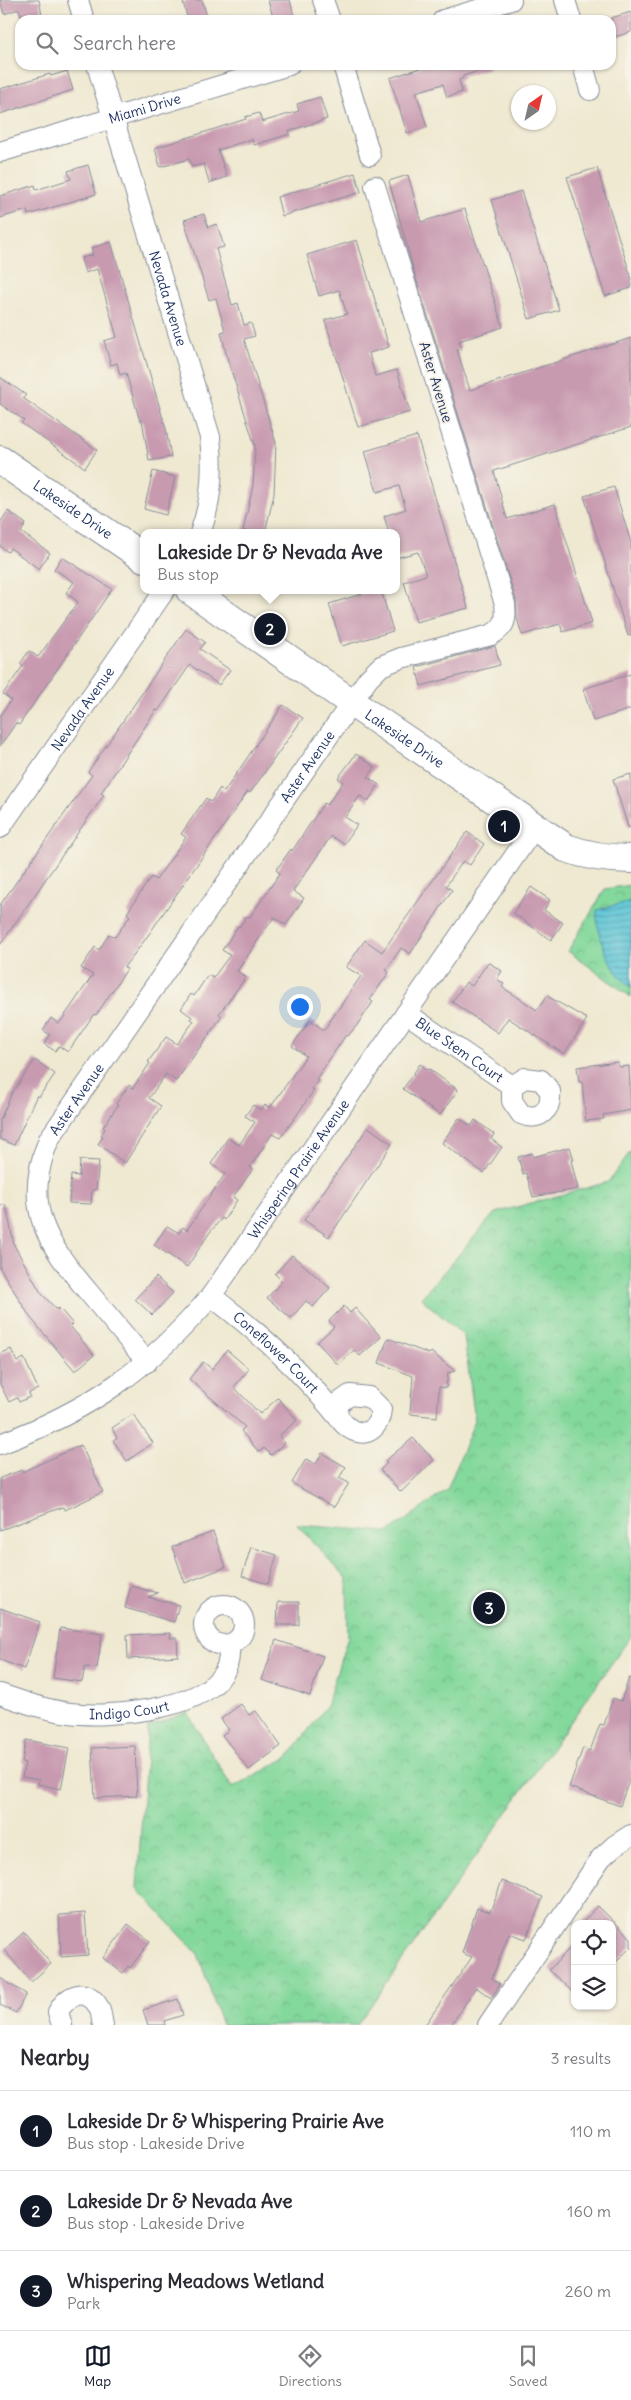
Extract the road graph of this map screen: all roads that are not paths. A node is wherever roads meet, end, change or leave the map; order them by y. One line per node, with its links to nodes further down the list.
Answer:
1 (78, 0): 5 (street)
2 (323, 0): 6 (street)
3 (511, 0): 7 (street)
4 (565, 0): 8 (street)
5 (82, 15)
6 (328, 15)
7 (460, 15)
8 (570, 15)
9 (98, 70): 14 (street, Nevada Avenue)
10 (272, 70): 14 (street, Miami Drive)
11 (344, 70): 16 (street)
12 (584, 70): 13 (street)
13 (590, 90)
14 (112, 117): 15 (street, Miami Drive); 19 (street, Nevada Avenue)
15 (0, 152)
16 (370, 155)
17 (375, 186): 23 (street, Aster Avenue)
18 (0, 460): 20 (street, Lakeside Drive)
19 (201, 529)
20 (140, 555)
21 (162, 594): 24 (street, Nevada Avenue)
22 (196, 594): 23 (street, Lakeside Drive)
23 (352, 704): 25 (street, Lakeside Drive); 30 (street, Aster Avenue)
24 (0, 828)
25 (534, 828): 26 (street, Lakeside Drive); 27 (street, Whispering Prairie Avenue)
26 (631, 859)
27 (406, 1013): 28 (street, Blue Stem Court); 29 (street, Whispering Prairie Avenue)
28 (512, 1086)
29 (210, 1296): 30 (street, Whispering Prairie Avenue); 31 (street, Coneflower Court)
30 (147, 1362): 32 (street, Whispering Prairie Avenue)
31 (336, 1414)
32 (0, 1444)
33 (229, 1646): 34 (street, Indigo Court)
34 (0, 1694)
35 (631, 1835): 38 (street)
36 (102, 2024): 37 (street)
37 (62, 2025)
38 (488, 2025)

